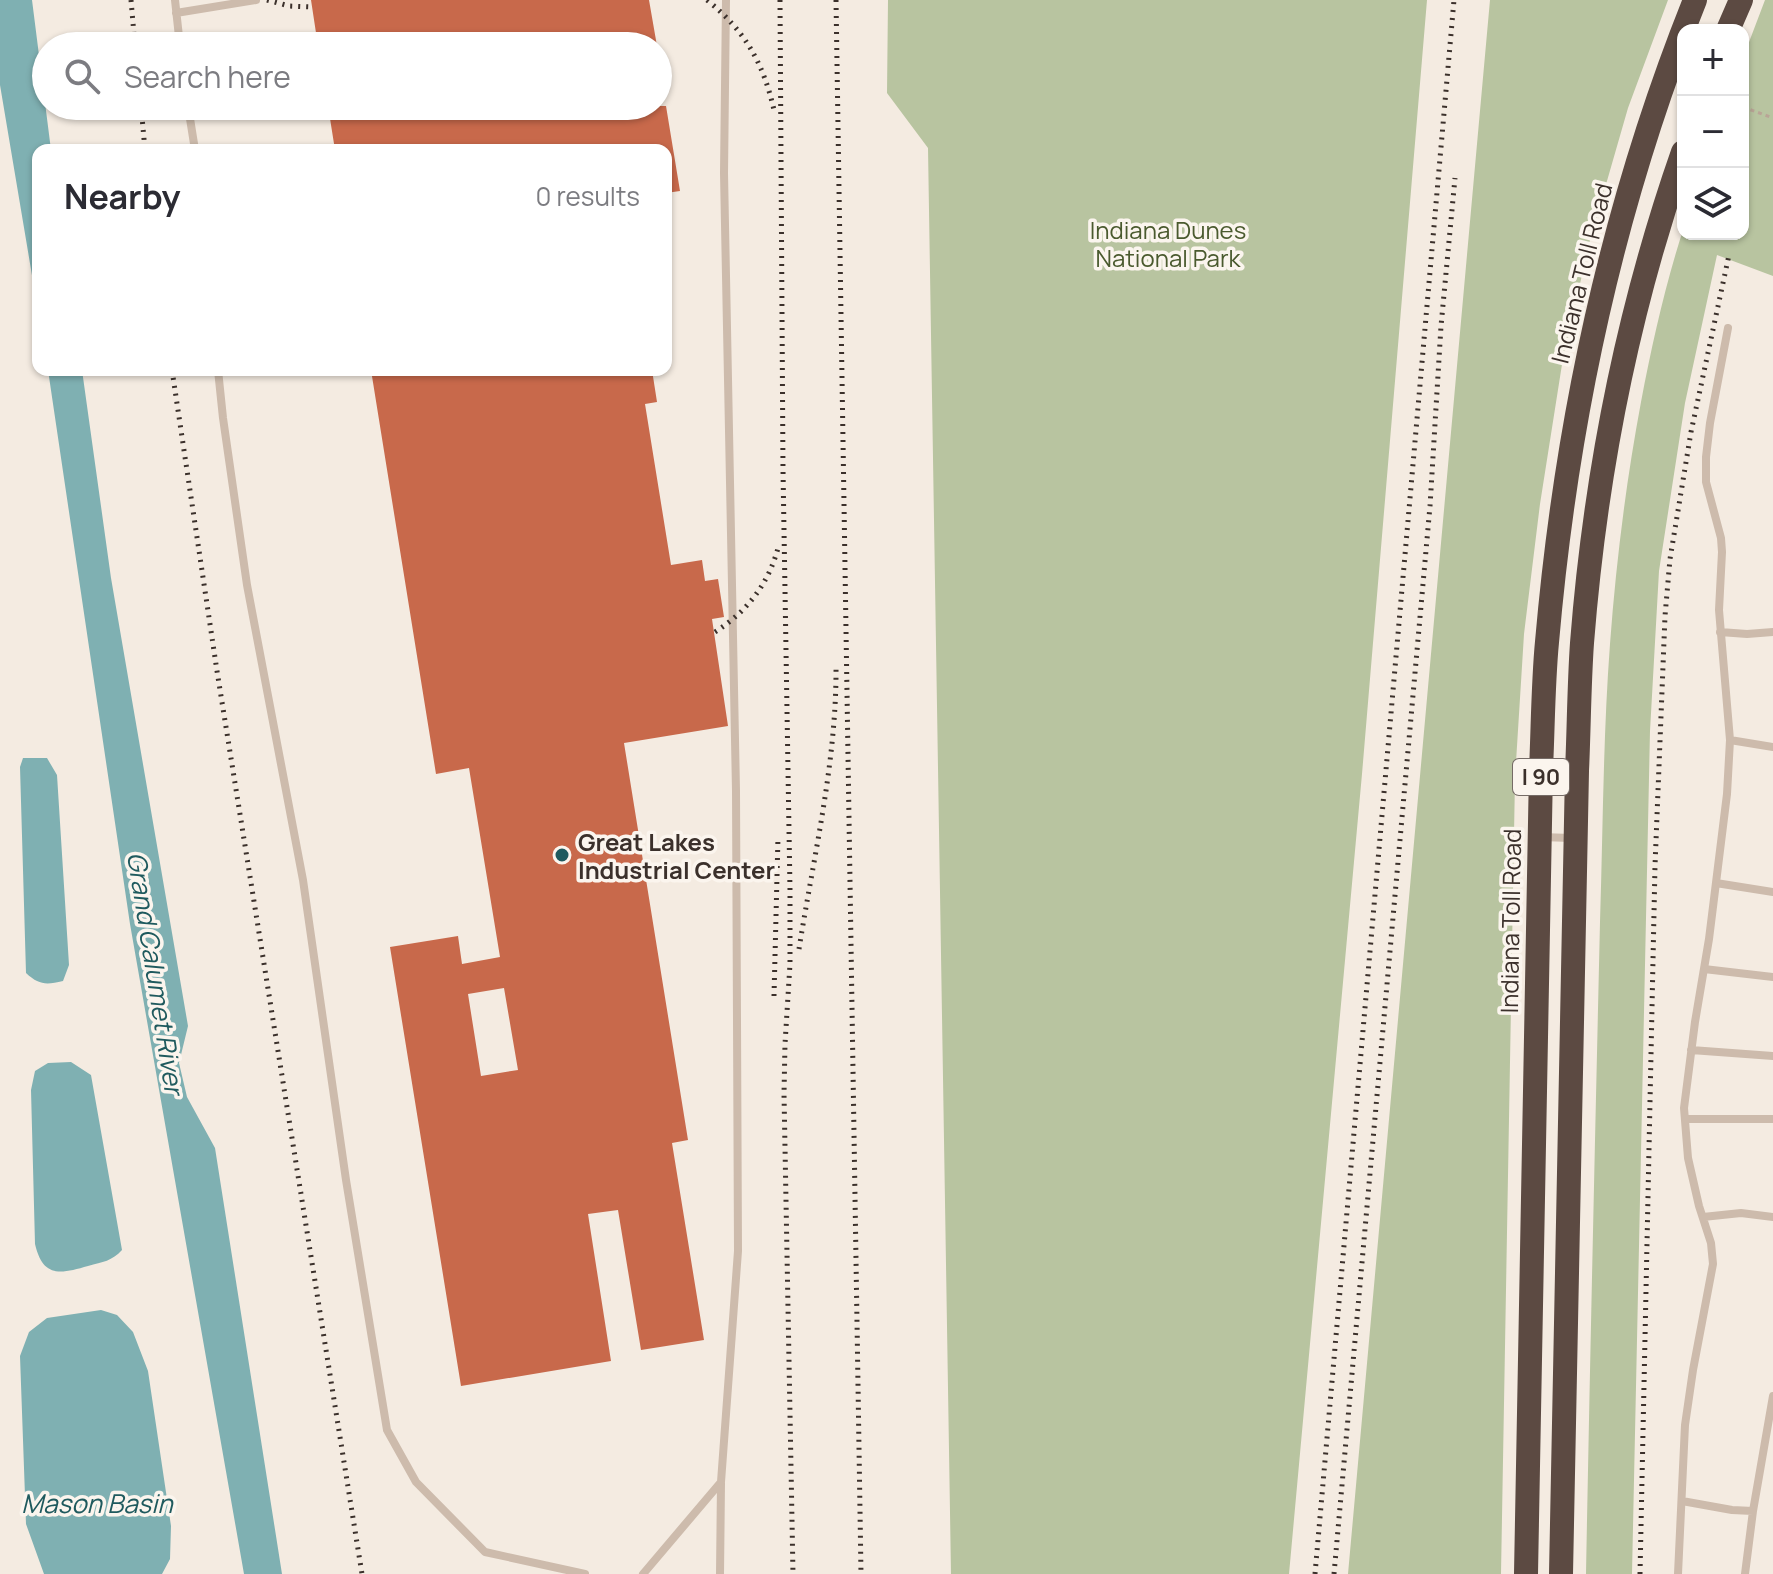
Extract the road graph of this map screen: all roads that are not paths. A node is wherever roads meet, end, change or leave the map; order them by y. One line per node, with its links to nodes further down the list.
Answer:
1 (175, 0): 6 (lane)
2 (256, 0): 6 (lane)
3 (726, 0): 31 (lane)
4 (1695, 0): 18 (highway, Indiana Toll Road / I 90)
5 (1741, 0): 7 (highway)
6 (176, 13): 8 (lane)
7 (1731, 24)
8 (178, 32)
9 (190, 120): 10 (lane)
10 (194, 144)
11 (1678, 168): 19 (highway, I 90)
12 (1728, 328): 14 (lane)
13 (219, 376): 34 (lane)
14 (1720, 632): 15 (lane); 16 (lane)
15 (1773, 632)
16 (1730, 740): 17 (lane); 20 (lane)
17 (1773, 747)
18 (1540, 837): 19 (lane); 37 (highway, Indiana Toll Road / I 90)
19 (1576, 838): 38 (highway, I 90)
20 (1716, 883): 21 (lane); 22 (lane)
21 (1773, 892)
22 (1704, 969): 23 (lane); 24 (lane)
23 (1773, 977)
24 (1691, 1050): 25 (lane); 26 (lane)
25 (1773, 1056)
26 (1685, 1119): 27 (lane); 28 (lane)
27 (1773, 1119)
28 (1703, 1217): 29 (lane); 32 (lane)
29 (1773, 1217)
30 (1773, 1396): 33 (lane)
31 (721, 1482): 35 (lane); 36 (lane)
32 (1682, 1501): 33 (lane); 39 (lane)
33 (1753, 1511): 40 (lane)
34 (585, 1574)
35 (643, 1574)
36 (720, 1574)
37 (1526, 1574)
38 (1561, 1574)
39 (1678, 1574)
40 (1745, 1574)

